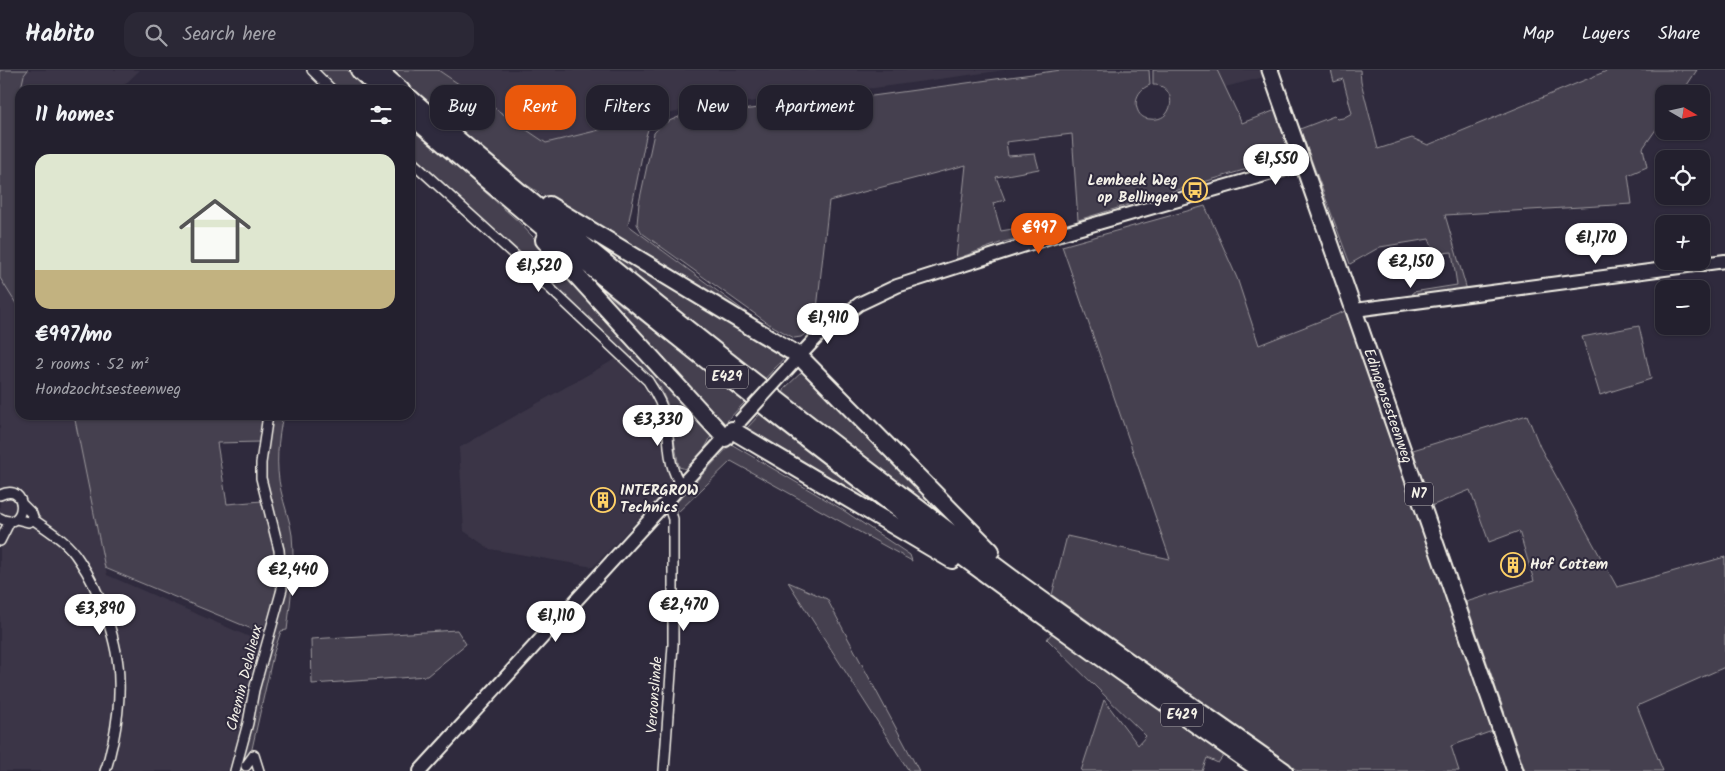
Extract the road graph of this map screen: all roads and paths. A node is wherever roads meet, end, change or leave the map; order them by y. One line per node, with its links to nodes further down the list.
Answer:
1 (312, 70): 5 (street)
2 (359, 70): 6 (highway)
3 (378, 70): 7 (highway)
4 (1270, 70): 11 (main road, Edingensesteenweg / N7)
5 (327, 85)
6 (376, 85)
7 (394, 85)
8 (415, 102): 10 (highway, E429)
9 (415, 119): 13 (highway, E429)
10 (471, 151): 13 (highway, E429); 16 (highway)
11 (1303, 164): 15 (main road, Edingensesteenweg / N7); 16 (main road)
12 (415, 165): 19 (street)
13 (479, 166): 18 (highway); 27 (highway, E429); 28 (highway, E429)
14 (1725, 261): 15 (main road)
15 (1355, 310): 37 (main road, Edingensesteenweg / N7)
16 (796, 359): 18 (main road, bridge); 28 (highway)
17 (267, 420): 32 (street, Chemin Delalieux)
18 (732, 430): 19 (main road); 27 (highway)
19 (681, 484): 21 (main road)
20 (0, 495): 22 (street)
21 (664, 503): 30 (main road); 34 (street, Veroonslinde)
22 (22, 504): 24 (street); 25 (street)
23 (0, 518): 24 (street)
24 (13, 520): 25 (street); 26 (street)
25 (34, 520): 31 (street)
26 (0, 540)
27 (990, 577): 35 (highway, E429)
28 (1019, 583): 36 (highway, E429)
29 (246, 766): 33 (street)
30 (423, 768)
31 (105, 771)
32 (235, 771)
33 (259, 771)
34 (664, 771)
35 (1262, 771)
36 (1284, 771)
37 (1515, 771)

